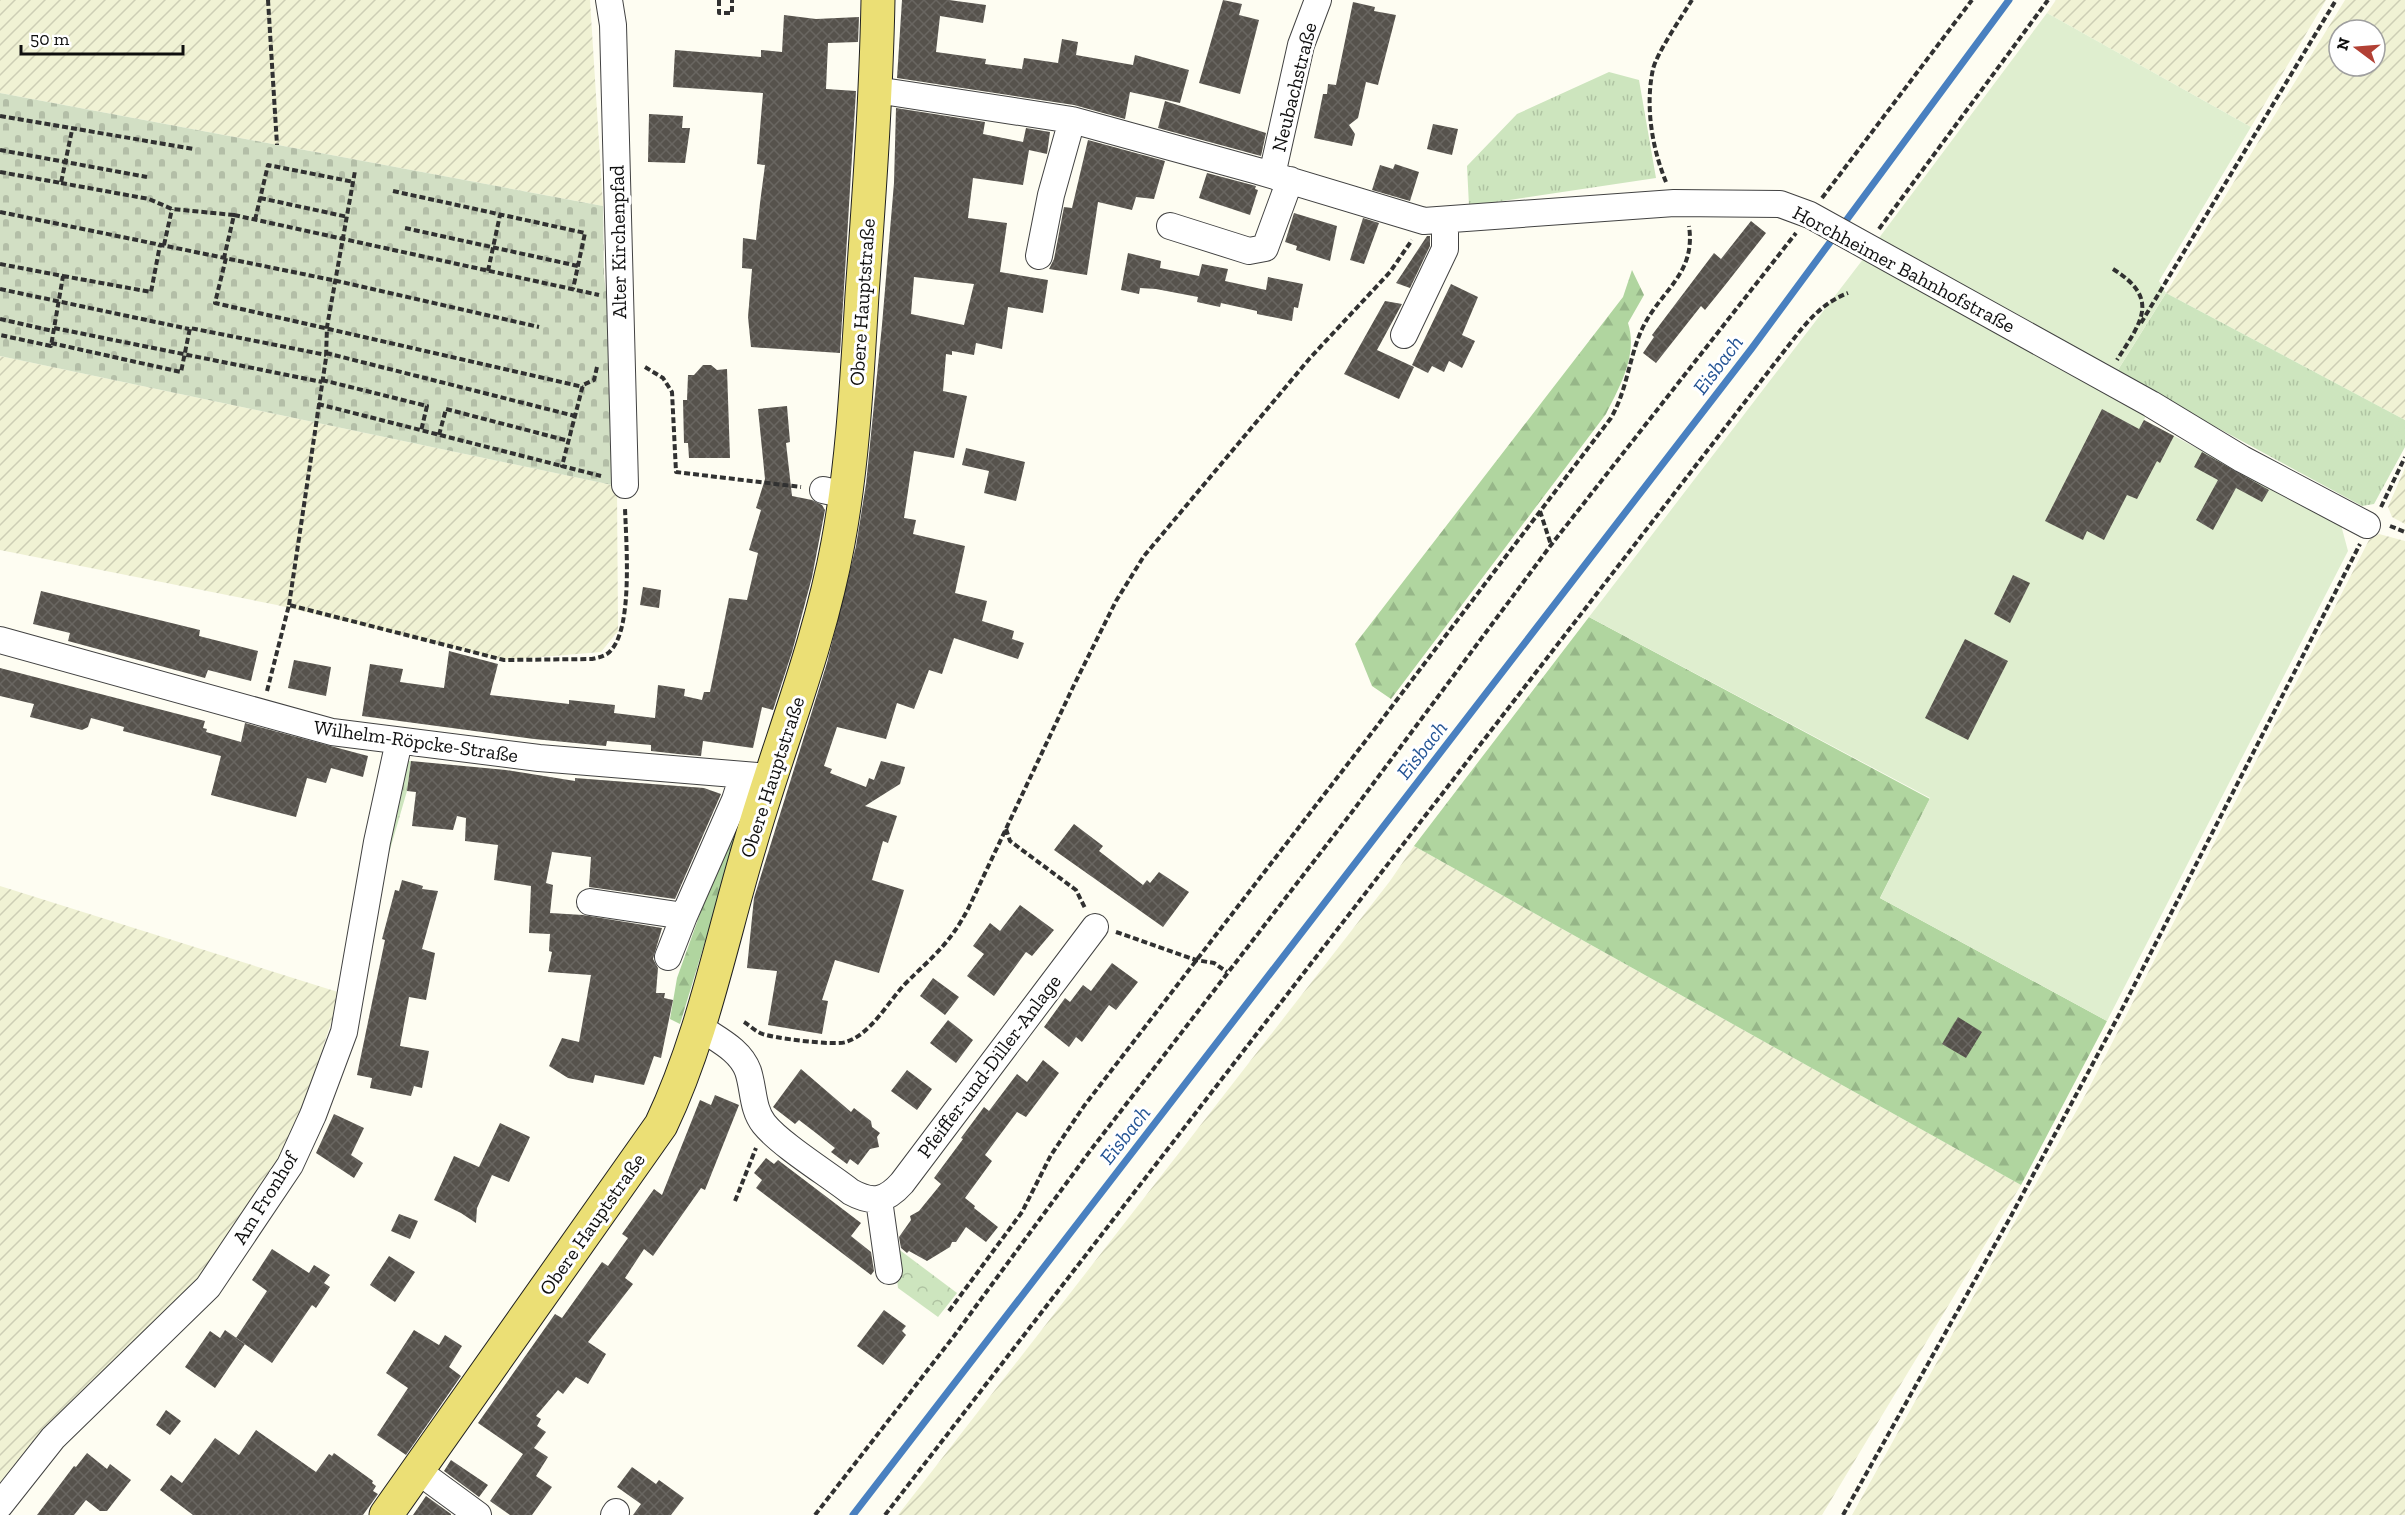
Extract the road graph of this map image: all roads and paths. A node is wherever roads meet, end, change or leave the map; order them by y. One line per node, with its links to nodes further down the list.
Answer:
1 (268, 0): 14 (path)
2 (609, 0): 64 (street, Alter Kirchenpfad)
3 (719, 0): 4 (path)
4 (732, 0)
5 (878, 0): 10 (main road, Obere Hauptstraße)
6 (1318, 0): 21 (street, Neubachstraße)
7 (1692, 0): 26 (path)
8 (2048, 0): 38 (path)
9 (2336, 0): 54 (path)
10 (876, 90): 12 (street, Horchheimer Bahnhofstraße); 78 (main road, Obere Hauptstraße)
11 (0, 116): 13 (path)
12 (1072, 120): 21 (street, Horchheimer Bahnhofstraße); 40 (street)
13 (72, 130): 15 (path); 17 (path)
14 (277, 145)
15 (194, 149)
16 (0, 150): 17 (path)
17 (65, 162): 20 (path); 23 (path)
18 (355, 171): 22 (path)
19 (0, 172): 23 (path)
20 (147, 177)
21 (1281, 178): 33 (street, Horchheimer Bahnhofstraße); 34 (street)
22 (354, 182): 25 (path); 31 (path)
23 (61, 183): 27 (path)
24 (393, 191): 29 (path)
25 (260, 198): 31 (path); 32 (path)
26 (1674, 203): 33 (street, Horchheimer Bahnhofstraße); 38 (street, Horchheimer Bahnhofstraße); 79 (path)
27 (172, 208): 30 (path); 37 (path)
28 (0, 212): 37 (path)
29 (500, 214): 39 (path); 43 (path)
30 (234, 215): 32 (path); 41 (path)
31 (348, 217): 36 (path)
32 (255, 220): 36 (path)
33 (1435, 221): 59 (street); 87 (path)
34 (1170, 226)
35 (405, 228): 39 (path)
36 (344, 239): 45 (path); 47 (path)
37 (162, 245): 41 (path); 46 (path)
38 (1866, 247): 65 (street, Horchheimer Bahnhofstraße)
39 (492, 248): 43 (path); 45 (path)
40 (1039, 256)
41 (225, 258): 47 (path); 55 (path)
42 (0, 264): 46 (path)
43 (578, 266): 49 (path)
44 (2113, 269): 54 (path)
45 (488, 271): 49 (path)
46 (63, 276): 52 (path)
47 (337, 281): 55 (path); 56 (path)
48 (0, 289): 52 (path)
49 (573, 289): 51 (path)
50 (1848, 293): 107 (path)
51 (606, 297)
52 (59, 301): 57 (path); 58 (path)
53 (0, 320): 58 (path)
54 (2140, 323): 65 (path)
55 (327, 327): 63 (path); 67 (path)
56 (539, 327)
57 (189, 329): 62 (path); 63 (path)
58 (54, 330): 61 (path); 62 (path)
59 (1404, 335)
60 (0, 336): 61 (path)
61 (51, 343): 62 (path)
62 (184, 354): 66 (path)
63 (326, 354): 66 (path); 69 (path)
64 (613, 364): 67 (path); 77 (street, Alter Kirchenpfad); 78 (path)
65 (2106, 379): 80 (street, Horchheimer Bahnhofstraße)
66 (322, 381): 68 (path); 70 (path)
67 (583, 387): 69 (path)
68 (318, 404): 70 (path); 82 (path)
69 (575, 416): 72 (path)
70 (421, 430): 71 (path)
71 (439, 435): 72 (path); 75 (path)
72 (569, 441): 75 (path)
73 (1623, 455): 81 (path)
74 (2405, 457): 80 (path)
75 (562, 466): 76 (path)
76 (601, 476)
77 (625, 485): 82 (path)
78 (835, 492): 86 (main road, Obere Hauptstraße)
79 (1540, 511): 81 (path); 93 (path)
80 (2367, 525): 108 (path)
81 (1551, 545): 94 (path)
82 (289, 605): 84 (path)
83 (0, 640): 84 (street, Wilhelm-Röpcke-Straße)
84 (262, 712): 85 (street, Wilhelm-Röpcke-Straße)
85 (399, 741): 86 (street, Wilhelm-Röpcke-Straße); 103 (street, Am Fronhof)
86 (757, 776): 89 (street, Obere Hauptstraße); 96 (main road, Obere Hauptstraße)
87 (1006, 829): 90 (path); 95 (path)
88 (590, 902): 89 (street)
89 (684, 916): 92 (street, Obere Hauptstraße)
90 (1095, 927): 98 (street, Pfeiffer-und-Diller-Anlage)
91 (1136, 937): 93 (path)
92 (668, 957)
93 (1196, 960): 94 (path); 101 (path)
94 (1227, 972): 106 (path)
95 (744, 1022)
96 (698, 1026): 97 (street); 102 (main road, Obere Hauptstraße)
97 (766, 1126): 98 (street); 99 (path)
98 (879, 1200): 100 (street)
99 (735, 1201)
100 (890, 1271)
101 (949, 1311)
102 (418, 1472): 104 (main road, Obere Hauptstraße); 105 (street)
103 (0, 1505)
104 (386, 1515)
105 (478, 1515)
106 (815, 1515)
107 (885, 1515)
108 (1843, 1515)

